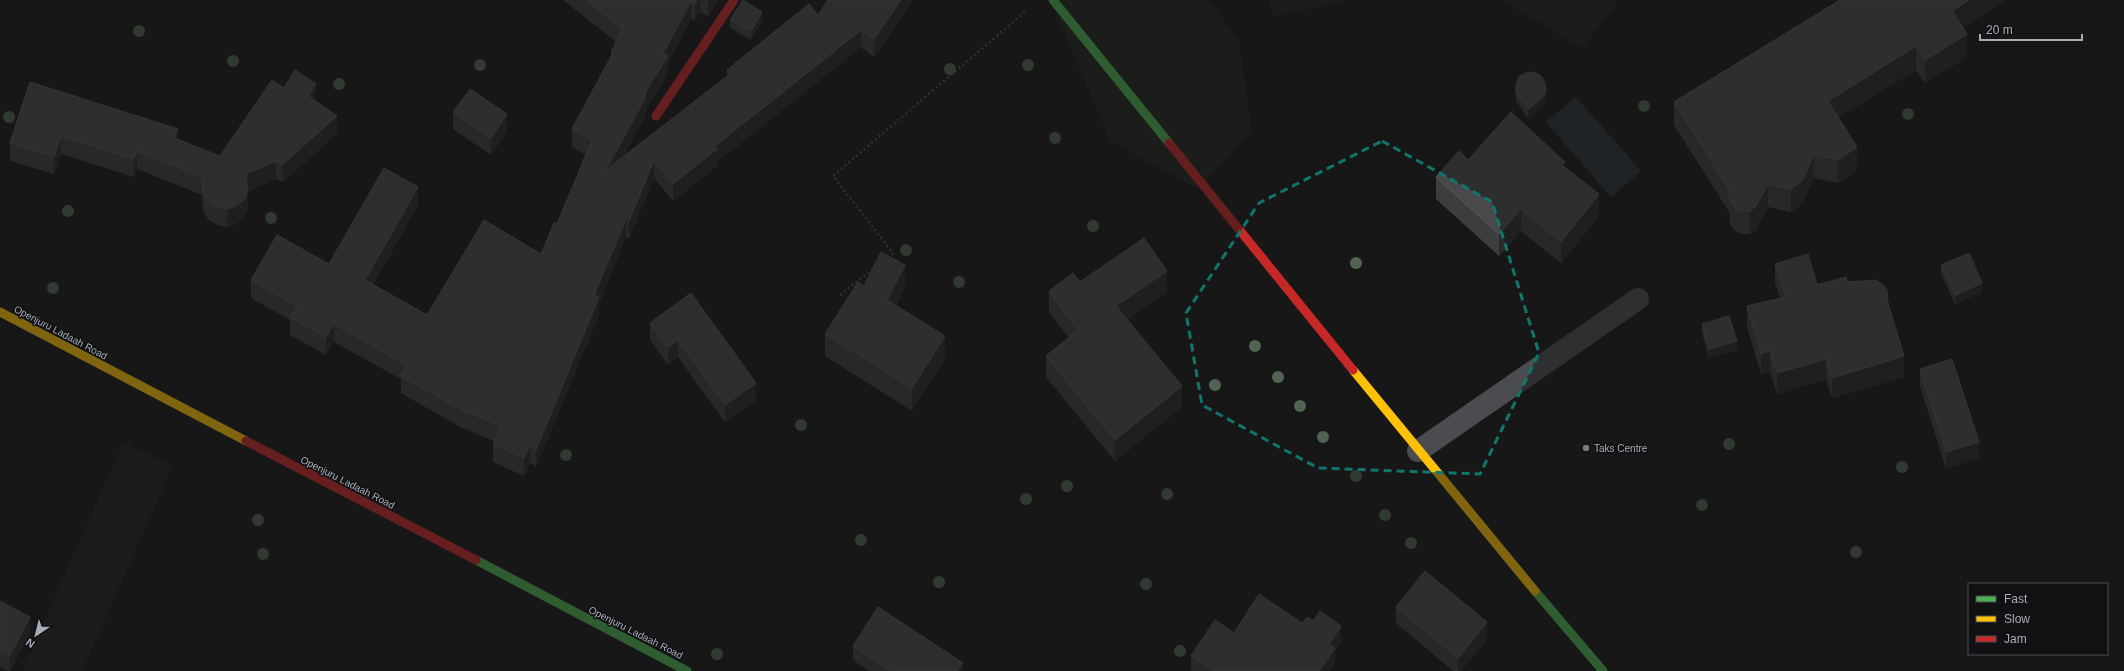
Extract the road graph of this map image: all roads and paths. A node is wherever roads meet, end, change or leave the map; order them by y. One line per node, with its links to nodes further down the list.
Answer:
1 (734, 0): 4 (street)
2 (1052, 0): 10 (street)
3 (1027, 10): 5 (path)
4 (656, 116)
5 (881, 263)
6 (875, 267): 7 (path)
7 (840, 295)
8 (1638, 299): 10 (street)
9 (0, 312): 11 (street, Openjuru Ladaah Road)
10 (1418, 451): 12 (street)
11 (687, 671)
12 (1603, 671)

